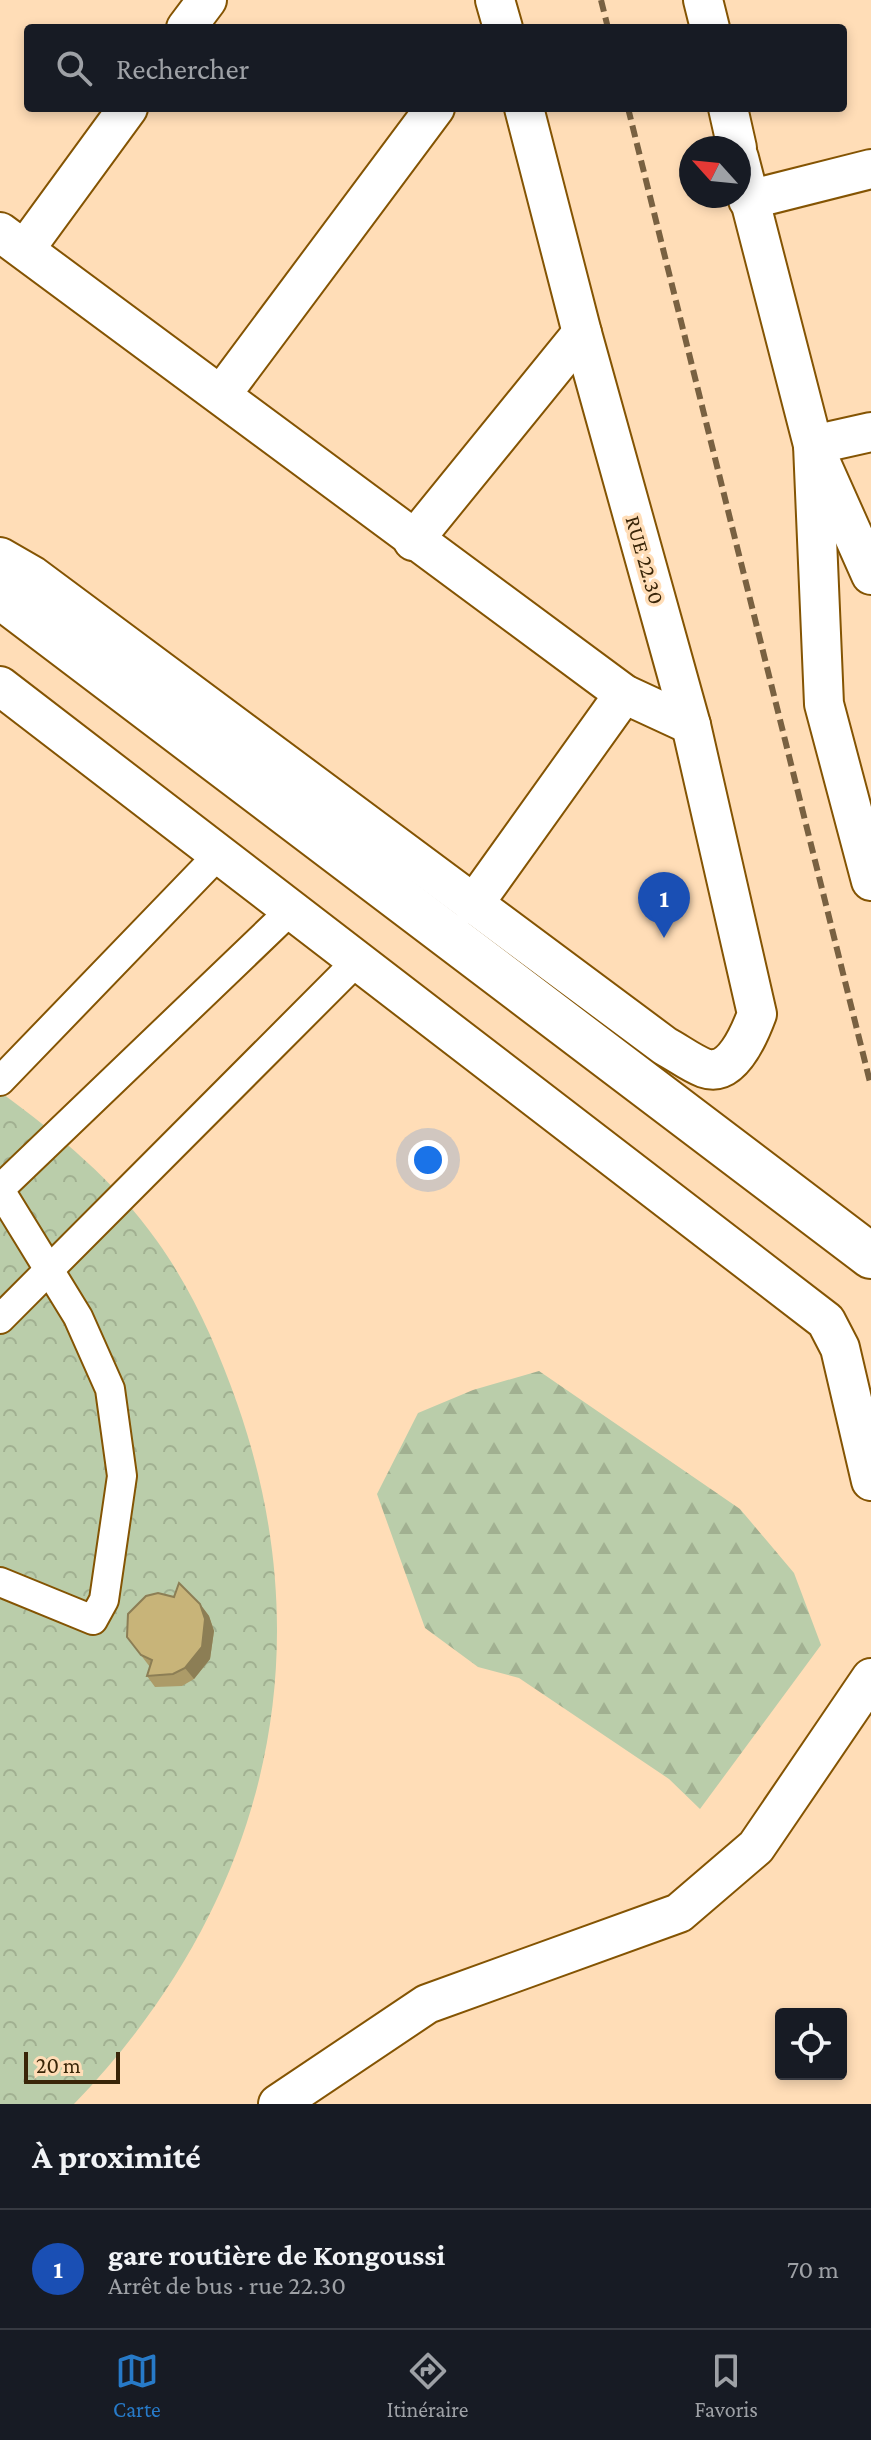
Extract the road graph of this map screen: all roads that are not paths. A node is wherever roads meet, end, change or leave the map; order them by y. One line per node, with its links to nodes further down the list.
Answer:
1 (207, 0): 3 (street)
2 (703, 0): 4 (street)
3 (189, 24)
4 (709, 24)
5 (125, 112): 13 (street)
6 (432, 112): 15 (street)
7 (525, 112): 14 (street, RUE 22.30)
8 (729, 112): 9 (street)
9 (734, 136)
10 (871, 169): 11 (street)
11 (751, 199)
12 (750, 208): 17 (street)
13 (12, 241): 15 (street)
14 (582, 333): 18 (street); 25 (street, RUE 22.30)
15 (221, 395): 18 (street)
16 (871, 432): 17 (street)
17 (813, 445): 20 (street); 27 (street)
18 (413, 541): 24 (street)
19 (0, 557): 28 (street)
20 (871, 575)
21 (0, 596): 33 (main road)
22 (0, 630): 33 (main road)
23 (0, 686): 26 (street)
24 (624, 694): 25 (street); 28 (street)
25 (691, 725): 28 (street, RUE 22.30)
26 (219, 854): 29 (street); 31 (street)
27 (871, 881)
28 (473, 905)
29 (291, 910): 30 (street); 32 (street)
30 (356, 962): 35 (street); 38 (street)
31 (0, 1081)
32 (0, 1190): 35 (street)
33 (812, 1229): 34 (main road); 36 (main road)
34 (871, 1256)
35 (50, 1271): 37 (street); 39 (street)
36 (871, 1288)
37 (0, 1319)
38 (871, 1481)
39 (0, 1582)
40 (871, 1678): 41 (street)
41 (278, 2104)

